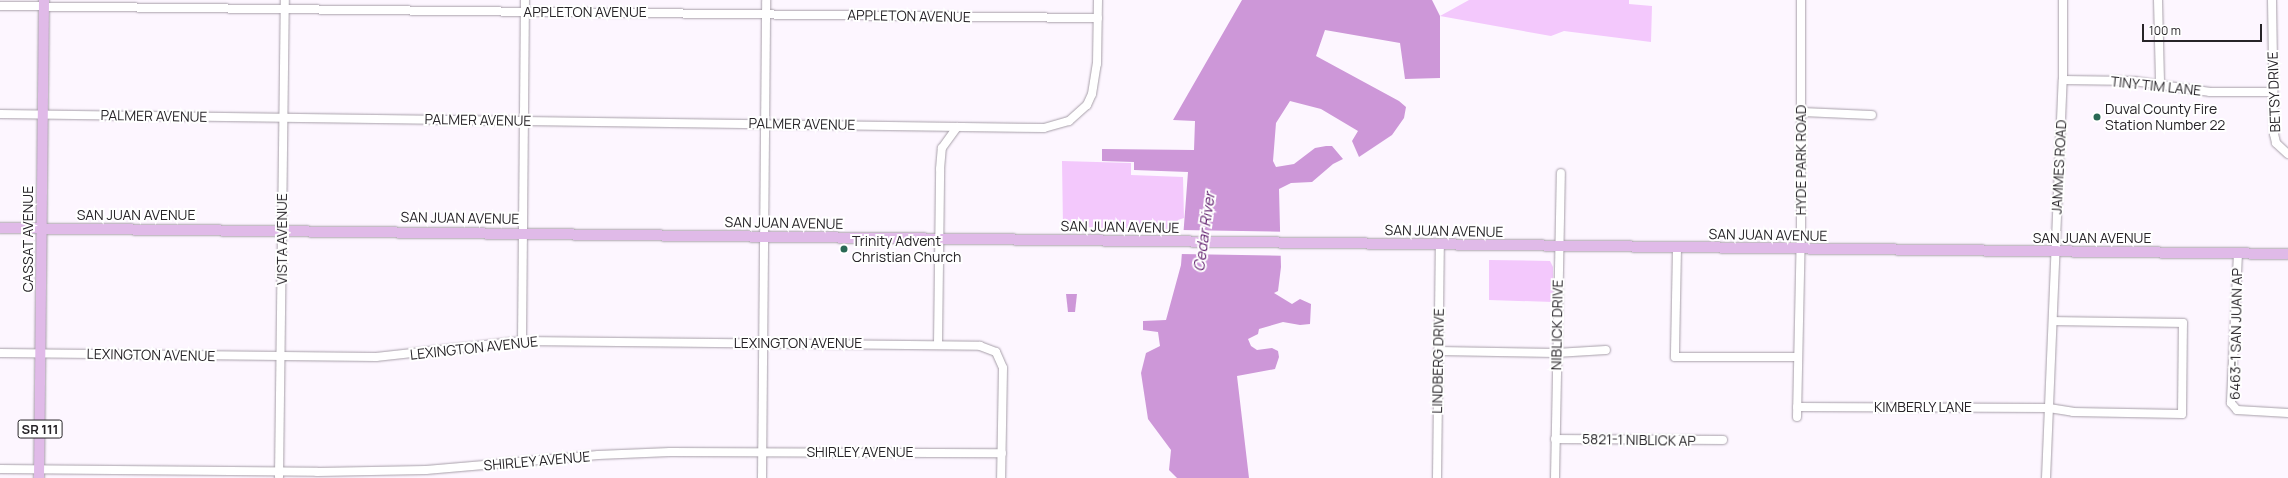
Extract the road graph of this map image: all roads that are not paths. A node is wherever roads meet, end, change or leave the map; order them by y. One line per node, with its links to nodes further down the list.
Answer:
1 (285, 0): 11 (street, VISTA AVENUE)
2 (525, 0): 12 (street)
3 (766, 0): 13 (street)
4 (1098, 0): 14 (street, PALMER AVENUE)
5 (1801, 0): 18 (street, HYDE PARK ROAD)
6 (2063, 0): 15 (street, JAMMES ROAD)
7 (2158, 0): 16 (street)
8 (2272, 0): 17 (street, BETSY DRIVE)
9 (44, 3): 10 (street, APPLETON AVENUE); 11 (street, APPLETON AVENUE); 20 (main road, CASSAT AVENUE / SR 111)
10 (0, 6)
11 (285, 9): 12 (street, APPLETON AVENUE); 22 (street, VISTA AVENUE)
12 (525, 12): 13 (street, APPLETON AVENUE); 23 (street)
13 (766, 14): 14 (street, APPLETON AVENUE); 24 (street)
14 (1098, 18): 25 (street, PALMER AVENUE)
15 (2064, 80): 16 (street, TINY TIM LANE); 38 (street, JAMMES ROAD)
16 (2160, 84): 17 (street, TINY TIM LANE)
17 (2273, 92): 26 (street, BETSY DRIVE)
18 (1801, 112): 21 (street); 37 (street, HYDE PARK ROAD)
19 (0, 114): 20 (street, PALMER AVENUE)
20 (43, 115): 22 (street, PALMER AVENUE); 29 (main road, CASSAT AVENUE / SR 111)
21 (1872, 115)
22 (283, 118): 23 (street, PALMER AVENUE); 30 (street, VISTA AVENUE)
23 (524, 121): 24 (street, PALMER AVENUE); 31 (street)
24 (764, 124): 25 (street, PALMER AVENUE); 32 (street)
25 (956, 127): 33 (street)
26 (2288, 154)
27 (1561, 173): 35 (street, NIBLICK DRIVE)
28 (0, 228): 29 (main road, SAN JUAN AVENUE)
29 (41, 228): 30 (main road, SAN JUAN AVENUE); 48 (main road, CASSAT AVENUE / SR 111)
30 (281, 230): 31 (main road, SAN JUAN AVENUE); 50 (street, VISTA AVENUE)
31 (522, 233): 32 (main road, SAN JUAN AVENUE); 42 (street)
32 (764, 236): 33 (main road, SAN JUAN AVENUE); 43 (street)
33 (939, 239): 34 (main road, SAN JUAN AVENUE); 44 (street)
34 (1440, 245): 35 (main road, SAN JUAN AVENUE); 46 (street, LINDBERG DRIVE)
35 (1559, 246): 36 (main road, SAN JUAN AVENUE); 49 (street, NIBLICK DRIVE)
36 (1677, 248): 37 (main road, SAN JUAN AVENUE); 51 (street)
37 (1800, 249): 38 (main road, SAN JUAN AVENUE); 51 (street, HYDE PARK ROAD)
38 (2055, 252): 39 (main road, SAN JUAN AVENUE); 41 (street, JAMMES ROAD)
39 (2238, 253): 40 (main road, SAN JUAN AVENUE); 54 (street, 6463-1 SAN JUAN AP)
40 (2288, 254)
41 (2053, 321): 53 (street, JAMMES ROAD); 53 (street, KIMBERLY LANE)
42 (522, 341): 43 (street, LEXINGTON AVENUE); 50 (street, LEXINGTON AVENUE)
43 (763, 343): 44 (street, LEXINGTON AVENUE); 58 (street)
44 (938, 344): 59 (street, LEXINGTON AVENUE)
45 (1606, 350): 49 (street)
46 (1438, 351): 49 (street); 65 (street, LINDBERG DRIVE)
47 (0, 353): 48 (street, LEXINGTON AVENUE)
48 (41, 353): 50 (street, LEXINGTON AVENUE); 61 (main road, CASSAT AVENUE / SR 111)
49 (1556, 353): 56 (street, NIBLICK DRIVE)
50 (280, 357): 62 (street, VISTA AVENUE)
51 (1798, 357): 52 (street, HYDE PARK ROAD)
52 (1796, 407): 53 (street, KIMBERLY LANE); 55 (street, HYDE PARK ROAD)
53 (2049, 408): 67 (street, JAMMES ROAD)
54 (2288, 413)
55 (1797, 417)
56 (1555, 439): 57 (street, 5821-1 NIBLICK AP); 66 (street, NIBLICK DRIVE)
57 (1723, 440)
58 (762, 452): 59 (street, SHIRLEY AVENUE); 62 (street, SHIRLEY AVENUE); 63 (street)
59 (1002, 453): 64 (street)
60 (0, 468): 61 (street, SHIRLEY AVENUE)
61 (39, 474): 62 (street, SHIRLEY AVENUE)
62 (279, 475)
63 (762, 478)
64 (1001, 478)
65 (1437, 478)
66 (1555, 478)
67 (2046, 478)

